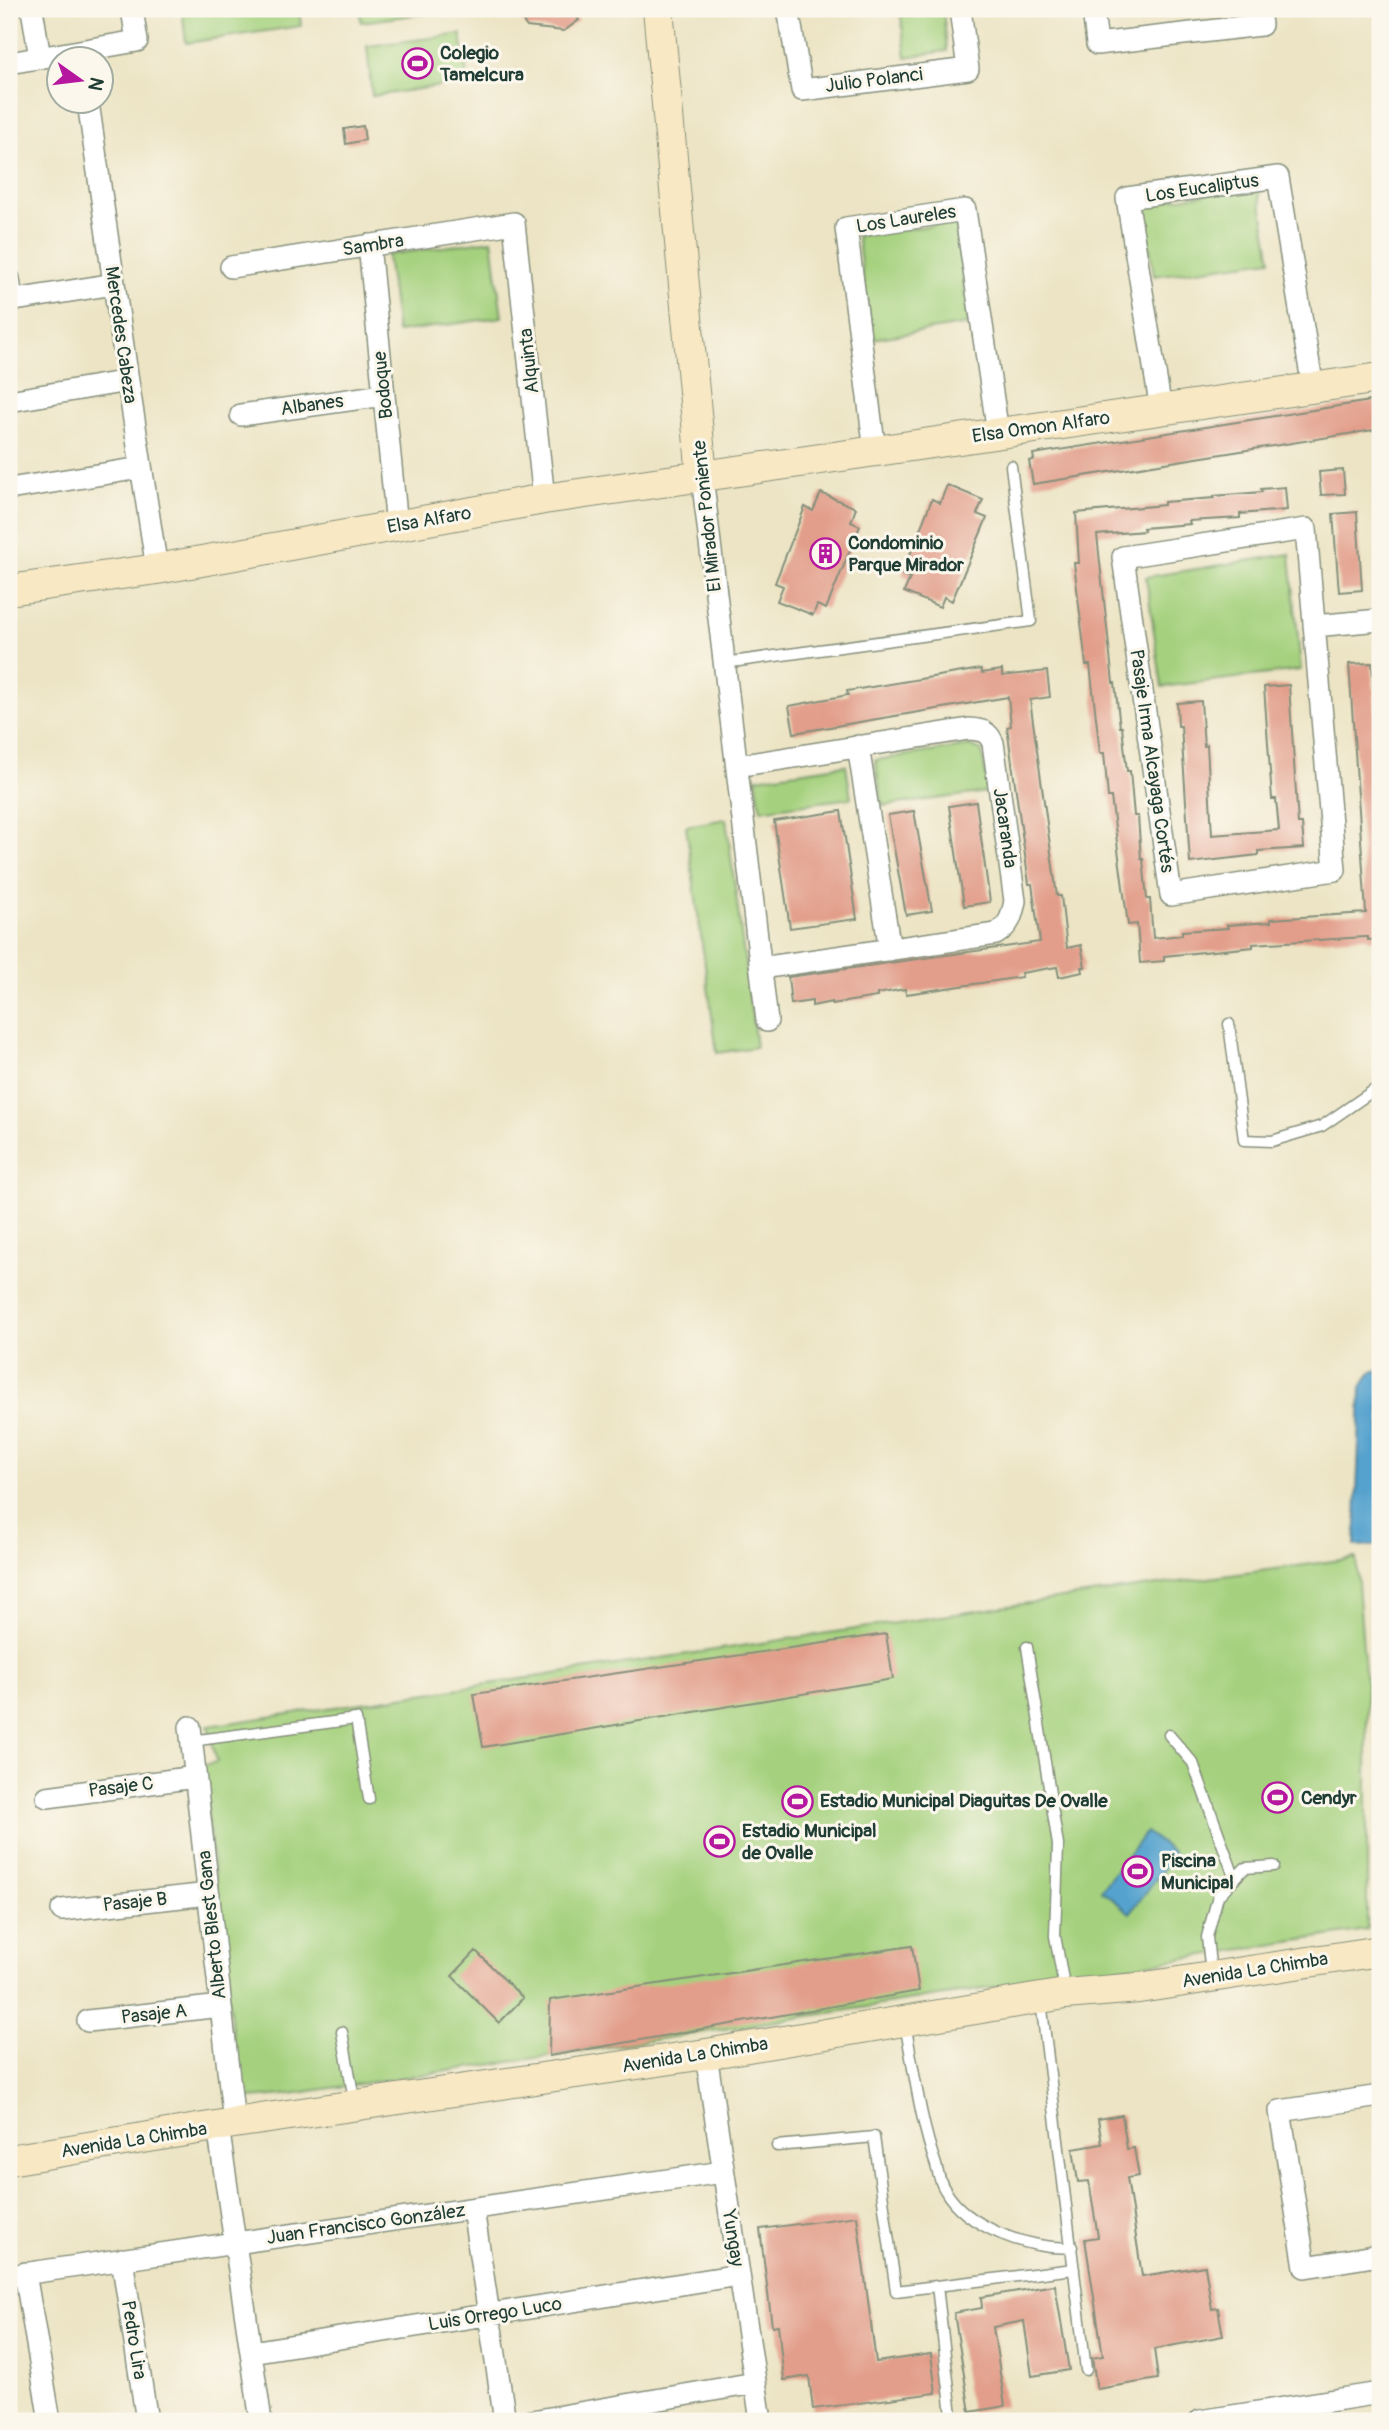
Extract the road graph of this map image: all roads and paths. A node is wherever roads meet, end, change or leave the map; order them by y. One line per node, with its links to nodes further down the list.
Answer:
1 (32, 9): 9 (street)
2 (132, 9): 8 (street)
3 (658, 9): 30 (street, El Mirador Poniente)
4 (788, 9): 5 (street, Julio Polanci)
5 (960, 9)
6 (1093, 9): 7 (street)
7 (1259, 9)
8 (116, 46)
9 (40, 58): 10 (street); 11 (street)
10 (46, 58)
11 (9, 63)
12 (90, 116): 17 (street, Mercedes Cabeza)
13 (514, 223): 14 (street, Sambra); 32 (street, Alquinta)
14 (369, 245): 15 (street, Sambra); 22 (street, Bodoque)
15 (231, 267)
16 (9, 279): 18 (street)
17 (114, 285): 18 (street); 20 (street, Mercedes Cabeza)
18 (11, 301)
19 (1380, 378): 21 (street, Elsa Omon Alfaro)
20 (128, 382): 23 (street); 29 (street, Mercedes Cabeza)
21 (1313, 388): 24 (street, Elsa Omon Alfaro); 24 (street, Los Eucaliptus)
22 (384, 396): 25 (street, Albanes); 33 (street, Bodoque)
23 (9, 401)
24 (1161, 410): 26 (street, Elsa Omon Alfaro)
25 (241, 415)
26 (998, 433): 27 (street, Elsa Omon Alfaro); 27 (street, Los Laureles)
27 (875, 451): 30 (street, Elsa Omon Alfaro)
28 (1011, 466): 38 (lane)
29 (141, 468): 31 (street); 34 (street, Mercedes Cabeza)
30 (702, 476): 32 (street, Elsa Alfaro); 38 (street, El Mirador Poniente)
31 (9, 489)
32 (544, 499): 33 (street, Elsa Alfaro)
33 (397, 526): 34 (street, Elsa Alfaro)
34 (157, 569): 35 (street)
35 (9, 590)
36 (1380, 620): 37 (street)
37 (1314, 626): 37 (street, Pasaje Irma Alcayaga Cortés)
38 (724, 663): 40 (street, El Mirador Poniente)
39 (858, 746): 40 (street, Jacaranda); 41 (street); 41 (street, Jacaranda)
40 (737, 766): 42 (street, El Mirador Poniente)
41 (890, 950): 42 (street, Jacaranda)
42 (761, 968): 43 (street, El Mirador Poniente)
43 (767, 1021)
44 (1229, 1024): 45 (lane)
45 (1380, 1086)
46 (1027, 1647): 58 (lane)
47 (191, 1734): 49 (street, Alberto Blest Gana); 51 (lane)
48 (1169, 1735): 53 (lane)
49 (195, 1777): 50 (street, Pasaje C); 54 (street, Alberto Blest Gana)
50 (47, 1797)
51 (369, 1799)
52 (1274, 1866): 53 (lane)
53 (1235, 1879): 57 (lane)
54 (209, 1894): 55 (street, Pasaje B); 59 (street, Alberto Blest Gana)
55 (62, 1910)
56 (1380, 1952): 57 (street, Avenida La Chimba)
57 (1212, 1977): 58 (street, Avenida La Chimba)
58 (1053, 1996): 61 (street, Avenida La Chimba); 72 (lane)
59 (221, 2006): 60 (street, Pasaje A); 66 (street, Alberto Blest Gana)
60 (88, 2021)
61 (904, 2021): 63 (street, Avenida La Chimba); 72 (lane)
62 (342, 2032): 65 (lane)
63 (706, 2054): 65 (street, Avenida La Chimba); 69 (street, Yungay)
64 (1380, 2096): 73 (street)
65 (355, 2106): 66 (street, Avenida La Chimba)
66 (226, 2125): 68 (street, Avenida La Chimba); 71 (street, Alberto Blest Gana)
67 (777, 2146): 78 (lane)
68 (9, 2160)
69 (723, 2172): 70 (street, Juan Francisco González); 77 (street, Yungay)
70 (473, 2209): 71 (street, Juan Francisco González); 79 (street)
71 (235, 2243): 74 (street, Juan Francisco González); 80 (street, Alberto Blest Gana)
72 (1072, 2247): 75 (lane)
73 (1380, 2255)
74 (122, 2259): 76 (street, Juan Francisco González); 87 (street, Pedro Lira)
75 (1074, 2269): 78 (lane); 81 (lane)
76 (17, 2275): 86 (street)
77 (739, 2275): 79 (street, Luis Orrego Luco); 82 (street, Yungay)
78 (937, 2286): 85 (lane)
79 (489, 2314): 80 (street, Luis Orrego Luco); 89 (street)
80 (251, 2352): 88 (street, Alberto Blest Gana)
81 (1086, 2370)
82 (755, 2383): 90 (street); 91 (street, Yungay)
83 (1380, 2393): 84 (street)
84 (1304, 2413): 92 (street)
85 (952, 2415)
86 (50, 2421)
87 (146, 2421)
88 (261, 2421)
89 (506, 2421)
90 (533, 2421)
91 (761, 2421)
92 (1200, 2421)

